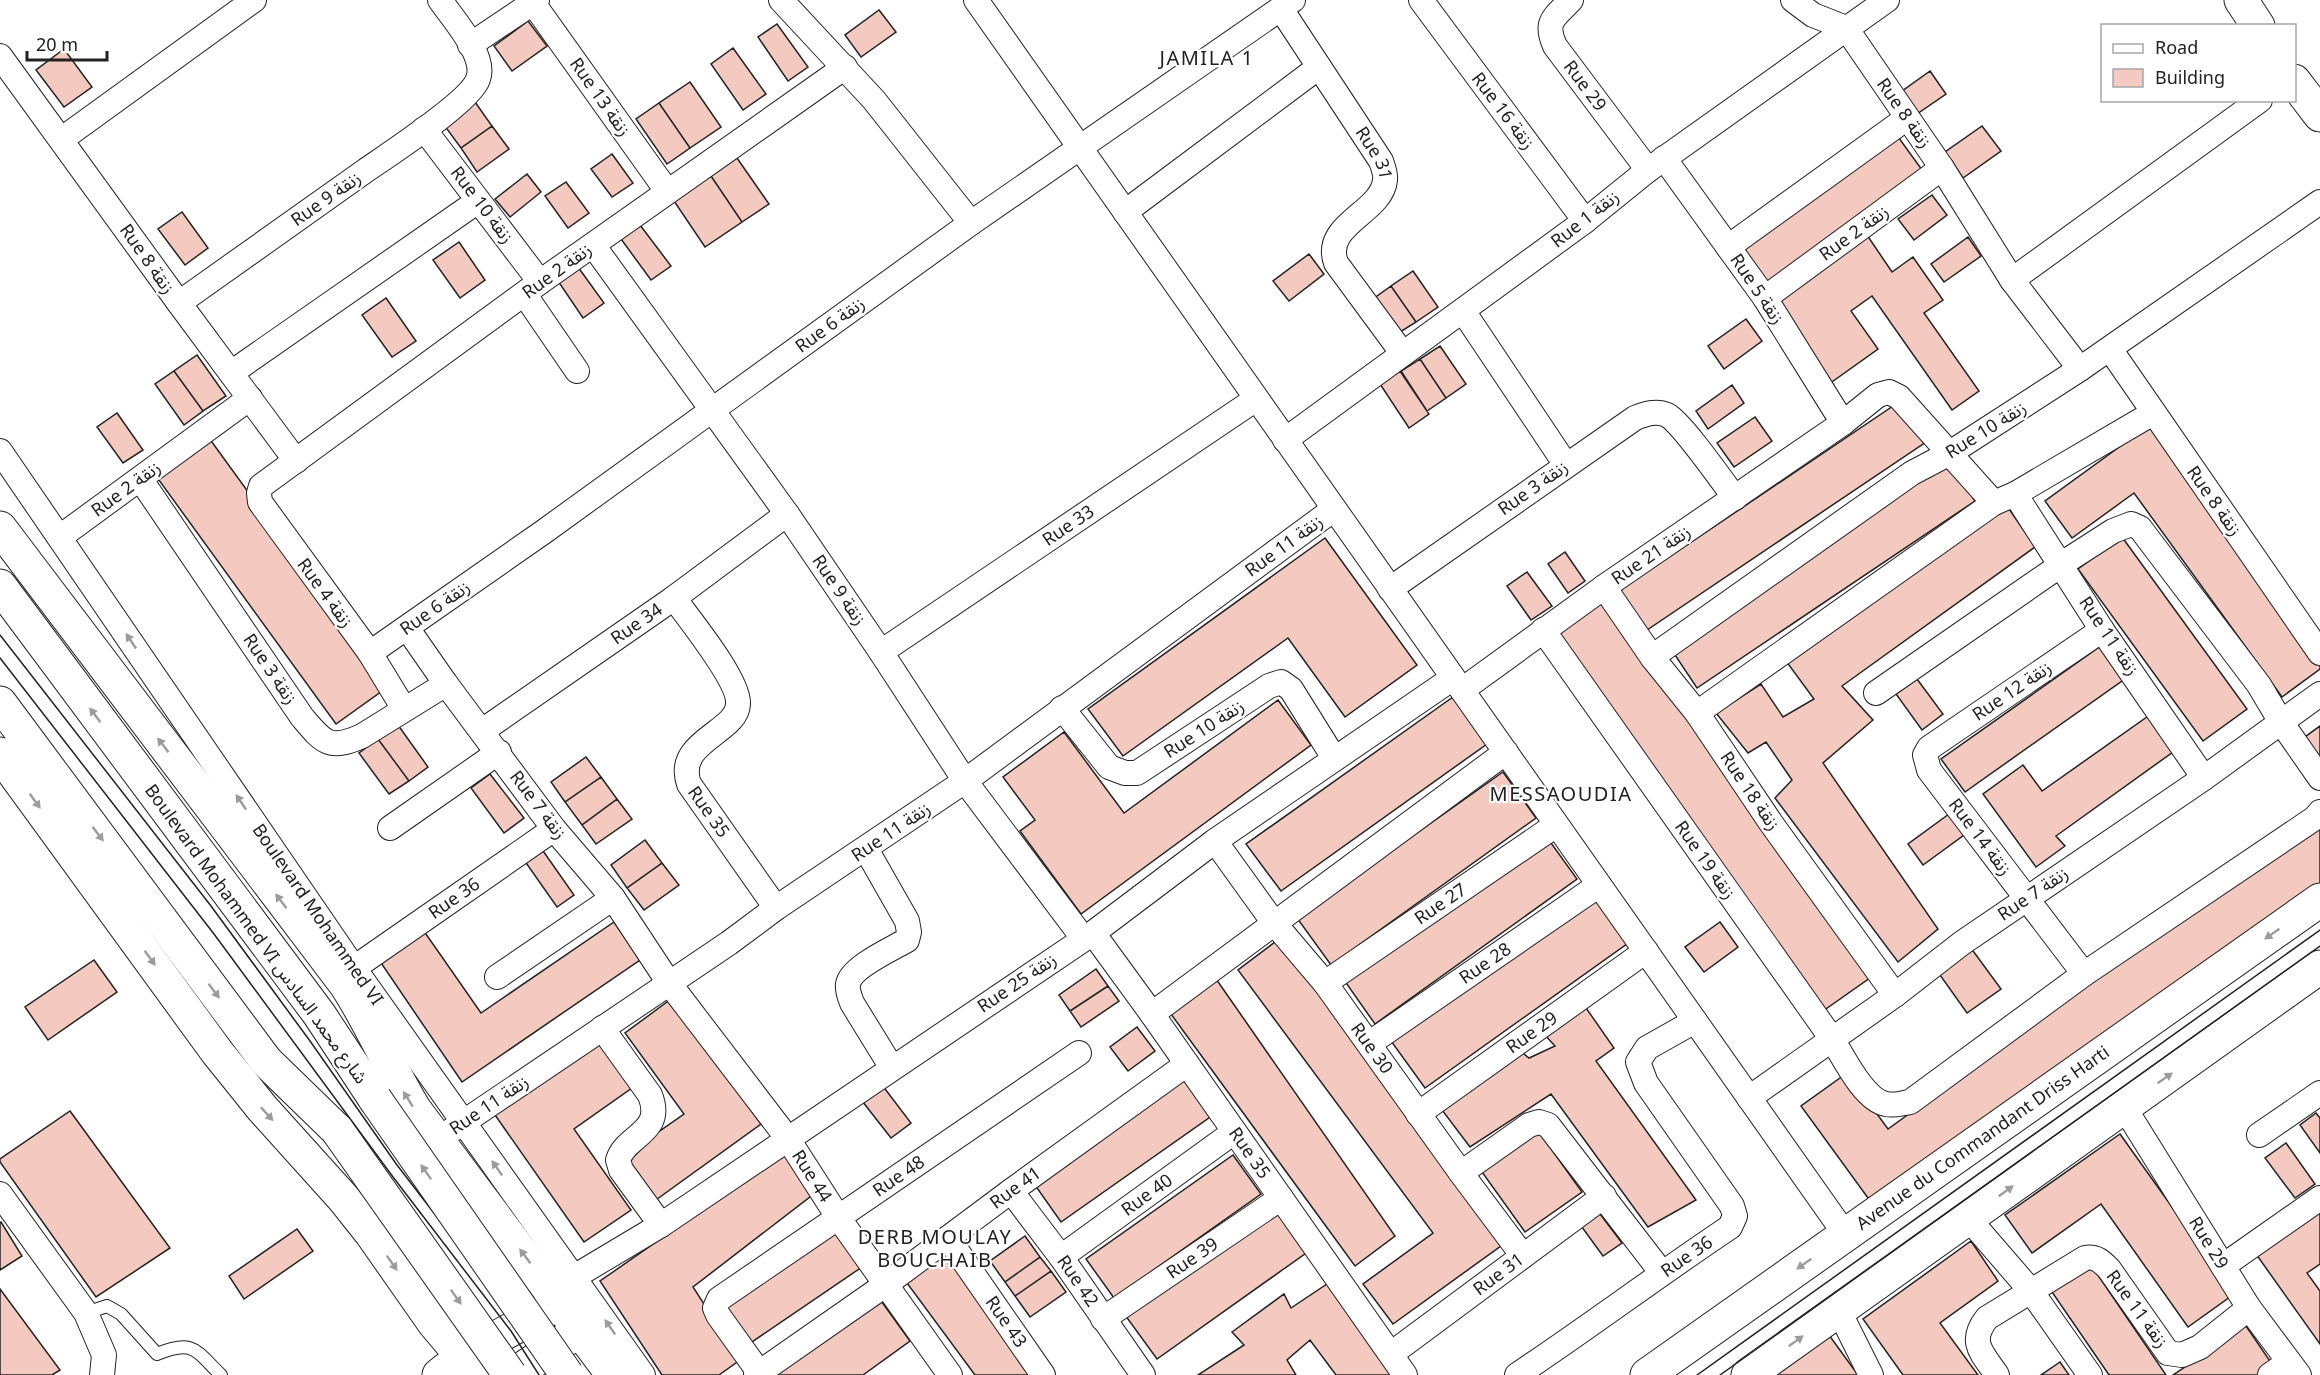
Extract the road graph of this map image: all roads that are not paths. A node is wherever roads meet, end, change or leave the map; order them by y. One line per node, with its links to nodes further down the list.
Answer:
1 (254, 0): 23 (street)
2 (440, 0): 14 (street)
3 (782, 0): 16 (street)
4 (976, 0): 24 (street)
5 (1420, 0): 31 (street, Rue 16 زنقة)
6 (1572, 0): 25 (street, Rue 29)
7 (1793, 0): 13 (street)
8 (1887, 0): 13 (street, Rue 1 زنقة)
9 (2241, 0): 12 (main road)
10 (535, 1): 14 (street); 27 (street, Rue 13 زنقة)
11 (1287, 4): 17 (street, Rue 31); 24 (street, Rue 6 زنقة)
12 (2257, 24)
13 (1846, 28): 21 (street, Rue 8 زنقة); 25 (street, Rue 1 زنقة)
14 (470, 45): 22 (street, Rue 9 زنقة)
15 (0, 56): 23 (street, Rue 8 زنقة)
16 (845, 67): 27 (street, Rue 2 زنقة); 32 (street)
17 (1319, 67): 30 (street); 41 (street, Rue 31)
18 (2296, 82): 20 (main road)
19 (2257, 102): 35 (street)
20 (2320, 115)
21 (1907, 118): 26 (street, Rue 8 زنقة); 34 (street)
22 (424, 129): 28 (street, Rue 10 زنقة); 38 (street, Rue 9 زنقة)
23 (62, 139): 38 (street, Rue 8 زنقة)
24 (1080, 148): 30 (street); 32 (street, Rue 6 زنقة)
25 (1656, 164): 31 (street, Rue 1 زنقة); 34 (street, Rue 5 زنقة)
26 (1942, 168): 35 (street, Rue 8 زنقة); 37 (street, Rue 2 زنقة)
27 (667, 191): 33 (street, Rue 2 زنقة)
28 (478, 201): 36 (street, Rue 10 زنقة); 44 (street)
29 (2320, 202): 40 (street, Rue 10 زنقة)
30 (1125, 212): 46 (street)
31 (1585, 221): 39 (street, Rue 1 زنقة)
32 (971, 223): 47 (street, Rue 6 زنقة)
33 (592, 245): 36 (street, Rue 2 زنقة); 47 (street, Rue 9 زنقة)
34 (1728, 247): 37 (street, Rue 5 زنقة)
35 (2012, 280): 42 (street, Rue 8 زنقة)
36 (532, 288): 43 (street); 53 (street, Rue 2 زنقة)
37 (1765, 298): 49 (street, Rue 5 زنقة)
38 (179, 303): 44 (street, Rue 8 زنقة)
39 (1463, 311): 41 (street, Rue 1 زنقة); 54 (street)
40 (2109, 350): 42 (street, Rue 10 زنقة); 48 (street, Rue 8 زنقة)
41 (1403, 354): 50 (street, Rue 1 زنقة)
42 (2080, 369): 52 (street, Rue 10 زنقة)
43 (577, 371)
44 (231, 373): 45 (street, Rue 8 زنقة)
45 (250, 398): 53 (street, Rue 8 زنقة); 56 (street, Rue 2 زنقة)
46 (1257, 399): 50 (street); 71 (street, Rue 33)
47 (713, 410): 60 (street, Rue 9 زنقة); 68 (street, Rue 6 زنقة)
48 (2153, 413): 58 (street); 72 (street, Rue 8 زنقة)
49 (1843, 423): 52 (street); 57 (street, Rue 21 زنقة)
50 (1285, 440): 59 (street)
51 (0, 451): 62 (street, Boulevard Mohammed VI)
52 (1950, 453): 58 (street); 74 (street, Rue 10 زنقة)
53 (296, 461): 55 (street, Rue 2 زنقة)
54 (1566, 465): 57 (street, Rue 3 زنقة); 66 (street, Rue 3 زنقة)
55 (270, 478): 73 (street, Rue 4 زنقة)
56 (141, 480): 62 (street, Rue 2 زنقة); 81 (street, Rue 3 زنقة)
57 (1735, 498): 65 (street, Rue 21 زنقة)
58 (2004, 498): 63 (street, Rue 11 زنقة); 82 (street)
59 (1334, 509): 66 (street); 80 (street, Rue 11 زنقة)
60 (787, 514): 67 (street, Rue 34); 71 (street, Rue 9 زنقة)
61 (0, 528): 126 (main road, Boulevard Mohammed VI, one-way to 61)
62 (60, 537): 108 (street, Boulevard Mohammed VI, one-way to 62)
63 (2061, 565): 70 (street, Rue 11 زنقة); 77 (street); 83 (street)
64 (0, 586): 160 (main road, Boulevard Mohammed VI شارع محمد السادس, one-way to 64, bridge)
65 (1604, 587): 69 (street, Rue 21 زنقة); 74 (street, Rue 18 زنقة)
66 (1390, 589): 76 (street)
67 (674, 598): 84 (street, Rue 34); 103 (street, Rue 35)
68 (407, 627): 73 (street, Rue 6 زنقة); 75 (street, Rue 7 زنقة)
69 (1543, 630): 76 (street, Rue 21 زنقة); 117 (street, Rue 19 زنقة)
70 (2102, 630): 88 (street, Rue 12 زنقة); 91 (street, Rue 11 زنقة)
71 (881, 652): 92 (street, Rue 9 زنقة)
72 (2320, 652)
73 (370, 653): 81 (street, Rue 4 زنقة)
74 (1652, 657): 82 (street, Rue 18 زنقة)
75 (446, 684): 81 (street, Rue 3 زنقة); 84 (street, Rue 7 زنقة)
76 (1457, 684): 86 (street); 89 (street, Rue 25 زنقة)
77 (1876, 693)
78 (2320, 694): 83 (street, Rue 7 زنقة)
79 (0, 703): 159 (main road, one-way to 159, bridge)
80 (1062, 708): 89 (street, Rue 10 زنقة); 92 (street, Rue 11 زنقة)
81 (404, 709)
82 (1697, 713): 113 (street, Rue 18 زنقة)
83 (2281, 722): 90 (street); 91 (street, Rue 7 زنقة)
84 (482, 731): 85 (street, Rue 7 زنقة)
85 (499, 752): 95 (street); 96 (street, Rue 7 زنقة)
86 (1506, 752): 94 (street); 104 (street)
87 (0, 754): 154 (main road, one-way to 154)
88 (1925, 755): 101 (street, Rue 14 زنقة)
89 (1334, 758): 97 (street, Rue 25 زنقة)
90 (2317, 774)
91 (2204, 778): 101 (street, Rue 7 زنقة)
92 (965, 781): 98 (street, Rue 11 زنقة); 105 (street, Rue 9 زنقة)
93 (2320, 812): 109 (street)
94 (1556, 825): 99 (street); 112 (street, Rue 27)
95 (390, 828)
96 (554, 828): 100 (street, Rue 7 زنقة); 108 (street, Rue 36)
97 (1215, 841): 104 (street, Rue 30); 105 (street, Rue 25 زنقة)
98 (866, 849): 103 (street, Rue 11 زنقة); 121 (street)
99 (1599, 885): 106 (street); 118 (street, Rue 28)
100 (613, 898): 110 (street); 111 (street, Rue 7 زنقة)
101 (2027, 898): 109 (street, Rue 14 زنقة); 113 (street, Rue 7 زنقة)
102 (2320, 900): 139 (main road, Avenue du Commandant Driss Harti, one-way to 139)
103 (776, 908): 111 (street, Rue 11 زنقة)
104 (1274, 923): 112 (street, Rue 30); 114 (street)
105 (1088, 935): 114 (street, Rue 35); 121 (street, Rue 25 زنقة)
106 (1646, 951): 115 (street); 125 (street, Rue 29)
107 (2320, 967): 124 (main road, one-way to 107)
108 (354, 968): 126 (street, Boulevard Mohammed VI)
109 (2084, 974): 117 (street, Rue 19 زنقة)
110 (497, 977)
111 (669, 983): 116 (street, Rue 11 زنقة); 129 (street, Rue 44)
112 (1325, 983): 118 (street, Rue 30)
113 (1895, 995): 117 (street, Rue 7 زنقة)
114 (1152, 1014): 120 (street, Rue 35)
115 (1695, 1021): 123 (street); 144 (street, Rue 36)
116 (602, 1028): 126 (street, Rue 11 زنقة); 138 (street)
117 (1832, 1039): 123 (street, Rue 7 زنقة)
118 (1370, 1043): 125 (street, Rue 30)
119 (1078, 1053): 136 (street, Rue 48)
120 (1187, 1064): 127 (street, Rue 35); 131 (street, Rue 41)
121 (892, 1068): 129 (street, Rue 25 زنقة)
122 (2320, 1093): 128 (street)
123 (1749, 1098): 139 (street)
124 (2124, 1107): 137 (main road, one-way to 124); 143 (street, Rue 29)
125 (1418, 1114): 130 (street, Rue 30)
126 (450, 1131): 146 (main road, Boulevard Mohammed VI, one-way to 126)
127 (1234, 1132): 134 (street, Rue 35); 142 (street, Rue 40)
128 (2259, 1135)
129 (788, 1139): 136 (street, Rue 44); 138 (street, Rue 25 زنقة)
130 (1461, 1173): 133 (street, Rue 36); 141 (street, Rue 30)
131 (1011, 1191): 140 (street, Rue 41); 142 (street, Rue 42)
132 (0, 1194): 150 (street)
133 (1604, 1196): 141 (street, Rue 31); 144 (street, Rue 36)
134 (1281, 1198): 151 (street, Rue 39); 153 (street, Rue 35)
135 (2320, 1198): 143 (street)
136 (838, 1217): 145 (street, Rue 44); 156 (street, Rue 48)
137 (1968, 1218): 147 (street); 149 (main road)
138 (661, 1225): 146 (street, Rue 25 زنقة)
139 (1845, 1234): 168 (main road, Avenue du Commandant Driss Harti, one-way to 168)
140 (948, 1239): 145 (street, Rue 41); 164 (street, Rue 43)
141 (1523, 1256): 153 (street, Rue 31)
142 (1061, 1257): 151 (street, Rue 42)
143 (2223, 1266): 148 (street, Rue 29)
144 (1662, 1273): 167 (street)
145 (885, 1285): 156 (street, Rue 41); 163 (street, Rue 44)
146 (567, 1290): 152 (main road, Boulevard Mohammed VI); 154 (main road); 162 (street, Boulevard Mohammed VI, one-way to 146)
147 (2031, 1291): 148 (street, Rue 11 زنقة); 171 (street, Rue 11 زنقة); 172 (street)
148 (2249, 1308): 155 (street, Rue 29)
149 (1839, 1311): 169 (main road, one-way to 149); 170 (street)
150 (86, 1313): 157 (street); 158 (lane)
151 (1103, 1319): 165 (street, Rue 42)
152 (580, 1330): 159 (main road); 161 (main road, Boulevard Mohammed VI)
153 (1391, 1354): 166 (street, Rue 35)
154 (460, 1369)
155 (2286, 1371)
156 (759, 1374)
157 (102, 1375)
158 (220, 1375)
159 (512, 1375)
160 (567, 1375)
161 (613, 1375)
162 (644, 1375)
163 (950, 1375)
164 (1043, 1375)
165 (1143, 1375)
166 (1405, 1375)
167 (1518, 1375)
168 (1647, 1375)
169 (1748, 1375)
170 (1871, 1375)
171 (1997, 1375)
172 (2090, 1375)

